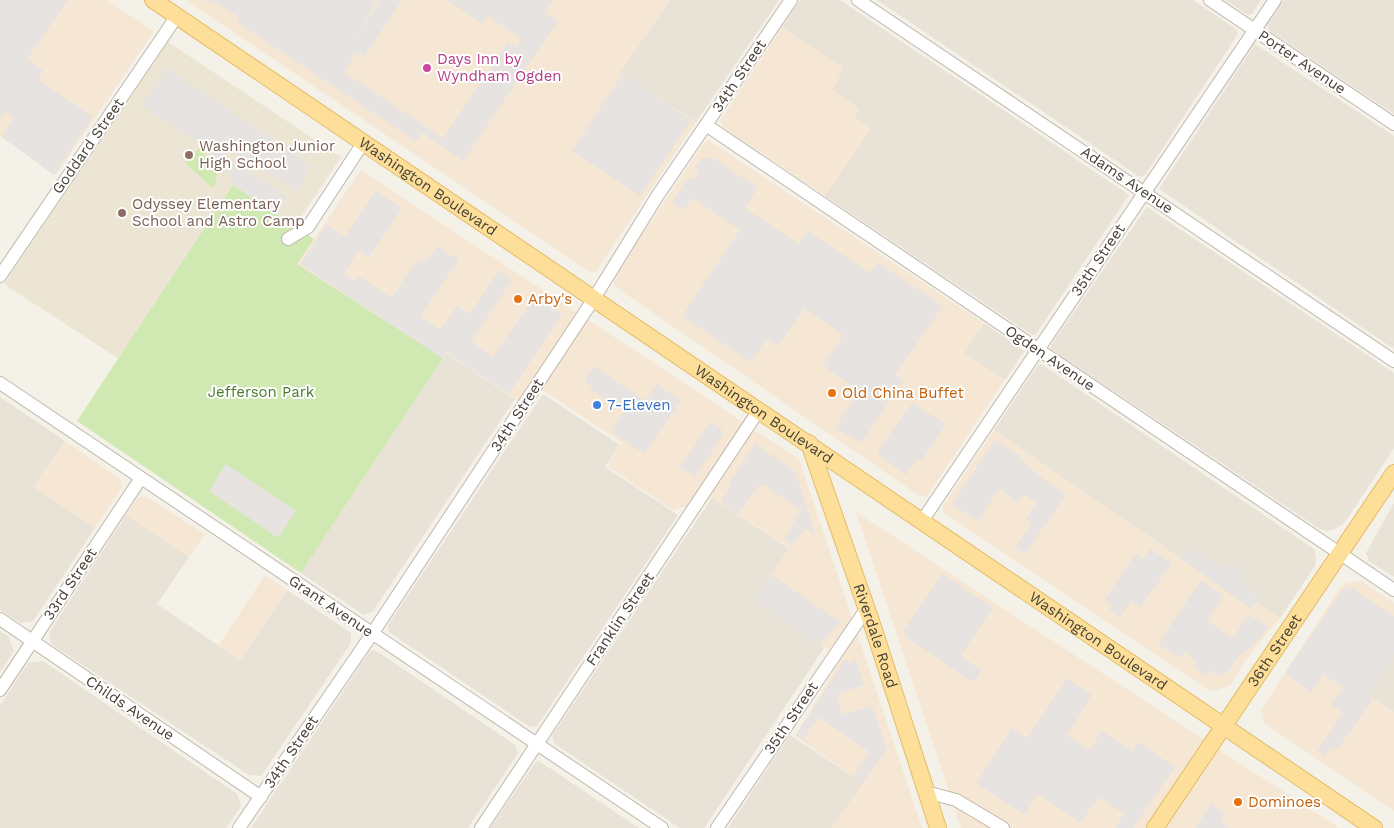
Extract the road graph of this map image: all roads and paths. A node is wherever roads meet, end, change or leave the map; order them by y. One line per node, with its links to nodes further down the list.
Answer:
1 (153, 0): 6 (main road, Washington Boulevard)
2 (791, 0): 9 (street, 34th Street)
3 (858, 0): 11 (street, Adams Avenue)
4 (1210, 0): 7 (street, Porter Avenue)
5 (1275, 0): 7 (street, 35th Street)
6 (177, 16): 10 (main road, Washington Boulevard); 13 (street, Goddard Street)
7 (1254, 30): 8 (street, Porter Avenue); 11 (street, 35th Street)
8 (1394, 124)
9 (706, 125): 14 (street, 34th Street); 15 (street, Ogden Avenue)
10 (363, 144): 12 (street); 14 (main road, Washington Boulevard)
11 (1145, 192): 15 (street, 35th Street); 16 (street, Adams Avenue)
12 (288, 239)
13 (0, 276)
14 (593, 300): 18 (main road, Washington Boulevard); 27 (street, 34th Street)
15 (1037, 350): 22 (street, 35th Street); 23 (street, Ogden Avenue)
16 (1394, 361)
17 (0, 383): 21 (street, Grant Avenue)
18 (758, 410): 19 (main road, Washington Boulevard); 31 (street, Franklin Street)
19 (809, 443): 22 (main road, Washington Boulevard); 25 (main road, Riverdale Road)
20 (1394, 473): 23 (main road, 36th Street)
21 (141, 478): 27 (street, Grant Avenue); 28 (street, 33rd Street)
22 (922, 521): 30 (main road, Washington Boulevard)
23 (1339, 553): 24 (street, Ogden Avenue); 30 (main road, 36th Street)
24 (1394, 590)
25 (866, 608): 32 (main road, Riverdale Road); 37 (street, 35th Street)
26 (0, 619): 28 (street, Childs Avenue)
27 (372, 634): 31 (street, Grant Avenue); 33 (street, 34th Street)
28 (32, 641): 29 (street, 33rd Street); 33 (street, Childs Avenue)
29 (0, 690)
30 (1223, 726): 40 (main road, 36th Street); 41 (main road, Washington Boulevard)
31 (537, 744): 35 (street, Franklin Street); 36 (street, Grant Avenue)
32 (926, 792): 38 (main road, Riverdale Road); 39 (street)
33 (261, 797): 34 (street, 34th Street)
34 (239, 828)
35 (481, 828)
36 (662, 828)
37 (716, 828)
38 (938, 828)
39 (1003, 828)
40 (1155, 828)
41 (1374, 828)

